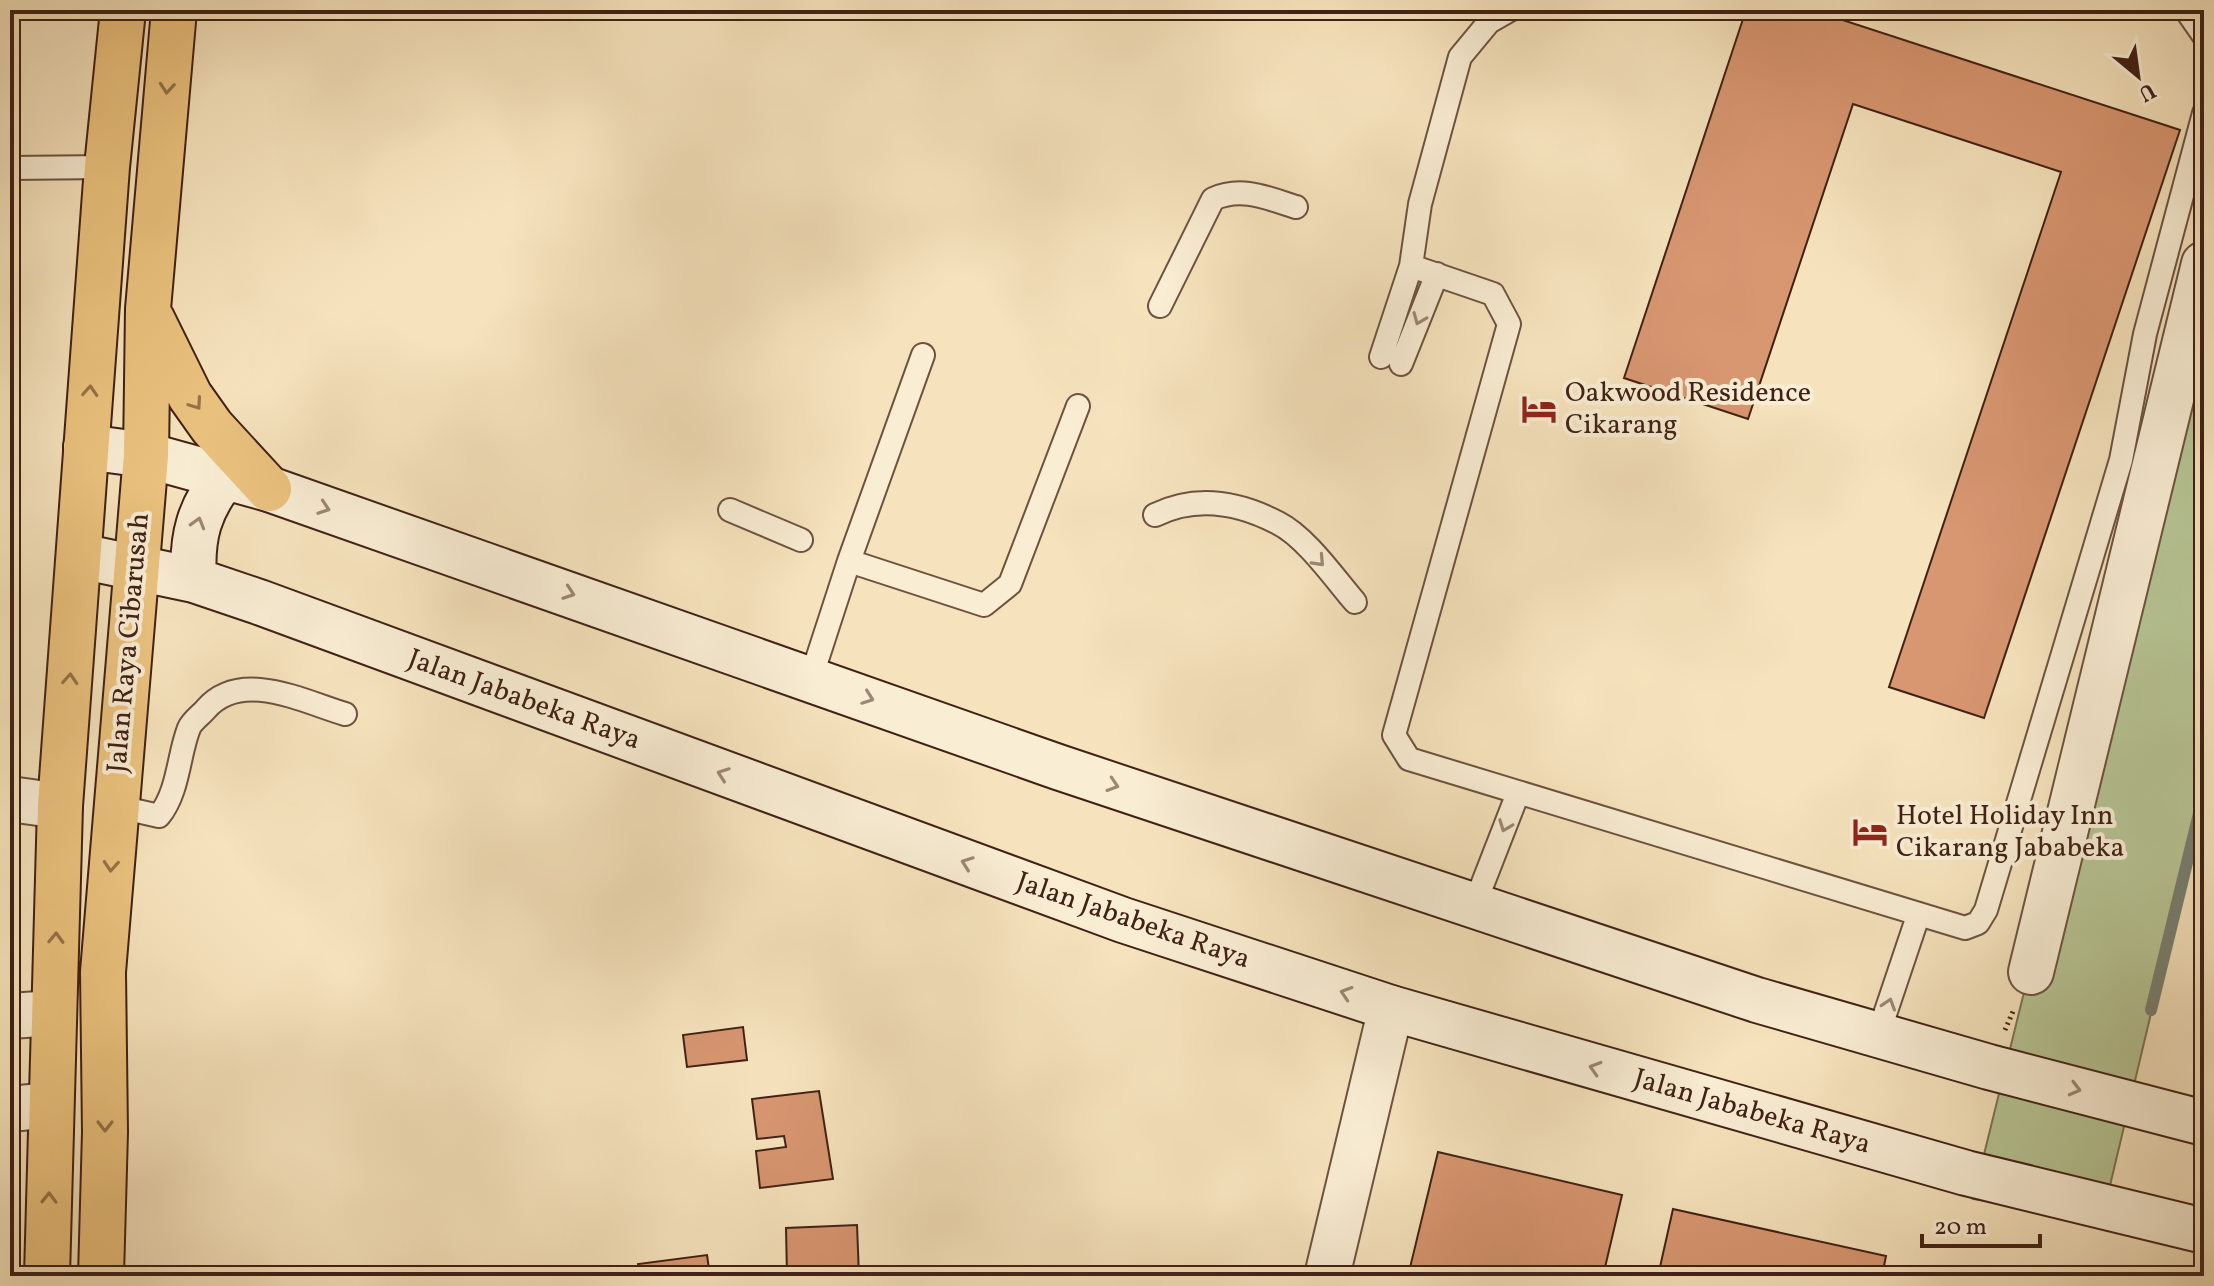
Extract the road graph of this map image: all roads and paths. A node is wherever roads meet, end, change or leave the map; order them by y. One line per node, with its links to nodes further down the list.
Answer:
1 (123, 10): 7 (main road, Jalan Raya Cibarusah)
2 (174, 10): 14 (main road, Jalan Raya Cibarusah, one-way to 14)
3 (1510, 10): 11 (lane)
4 (2186, 10): 5 (lane)
5 (2204, 36)
6 (2204, 113): 36 (lane)
7 (107, 167): 8 (lane); 17 (main road, Jalan Raya Cibarusah, one-way to 7)
8 (10, 168)
9 (1296, 207): 13 (lane)
10 (2204, 264): 37 (main road)
11 (1411, 266): 12 (lane); 12 (lane, one-way to 11)
12 (1437, 274): 31 (lane)
13 (1160, 306)
14 (148, 309): 18 (main road, Jalan Raya Cibarusah); 20 (main road, one-way to 20)
15 (923, 355): 25 (lane)
16 (1078, 406): 25 (lane)
17 (86, 447): 18 (main road); 24 (main road, Jalan Raya Cibarusah)
18 (146, 455): 19 (main road); 26 (main road, Jalan Raya Cibarusah)
19 (226, 475): 20 (main road); 27 (main road, one-way to 19)
20 (269, 489): 29 (main road, one-way to 29)
21 (730, 510): 23 (lane)
22 (1155, 515): 28 (lane, one-way to 28)
23 (801, 540)
24 (80, 556): 26 (main road, Jalan Jababeka Raya); 33 (main road, Jalan Raya Cibarusah, one-way to 24)
25 (849, 561): 29 (lane)
26 (135, 565): 27 (main road, Jalan Jababeka Raya); 34 (main road, Jalan Raya Cibarusah)
27 (194, 580): 38 (main road, Jalan Jababeka Raya, one-way to 27)
28 (1355, 602)
29 (811, 678): 35 (main road, one-way to 35)
30 (345, 714): 34 (lane)
31 (1518, 793): 35 (lane, one-way to 35); 36 (lane)
32 (10, 799): 33 (main road)
33 (60, 806): 39 (main road, Jalan Raya Cibarusah, one-way to 33)
34 (115, 806): 47 (main road, Jalan Raya Cibarusah, one-way to 47)
35 (1474, 906): 41 (main road)
36 (1918, 916): 41 (lane, one-way to 36)
37 (2031, 972): 42 (path)
38 (1391, 1008): 45 (main road, Jalan Jababeka Raya, one-way to 38); 48 (main road)
39 (54, 1013): 40 (main road); 43 (main road, Jalan Raya Cibarusah)
40 (10, 1016)
41 (1878, 1035): 42 (main road)
42 (1994, 1068): 44 (main road, one-way to 44)
43 (31, 1107): 46 (main road, Jalan Raya Cibarusah, one-way to 43)
44 (2204, 1123)
45 (2196, 1229)
46 (47, 1276)
47 (101, 1276)
48 (1327, 1276)

